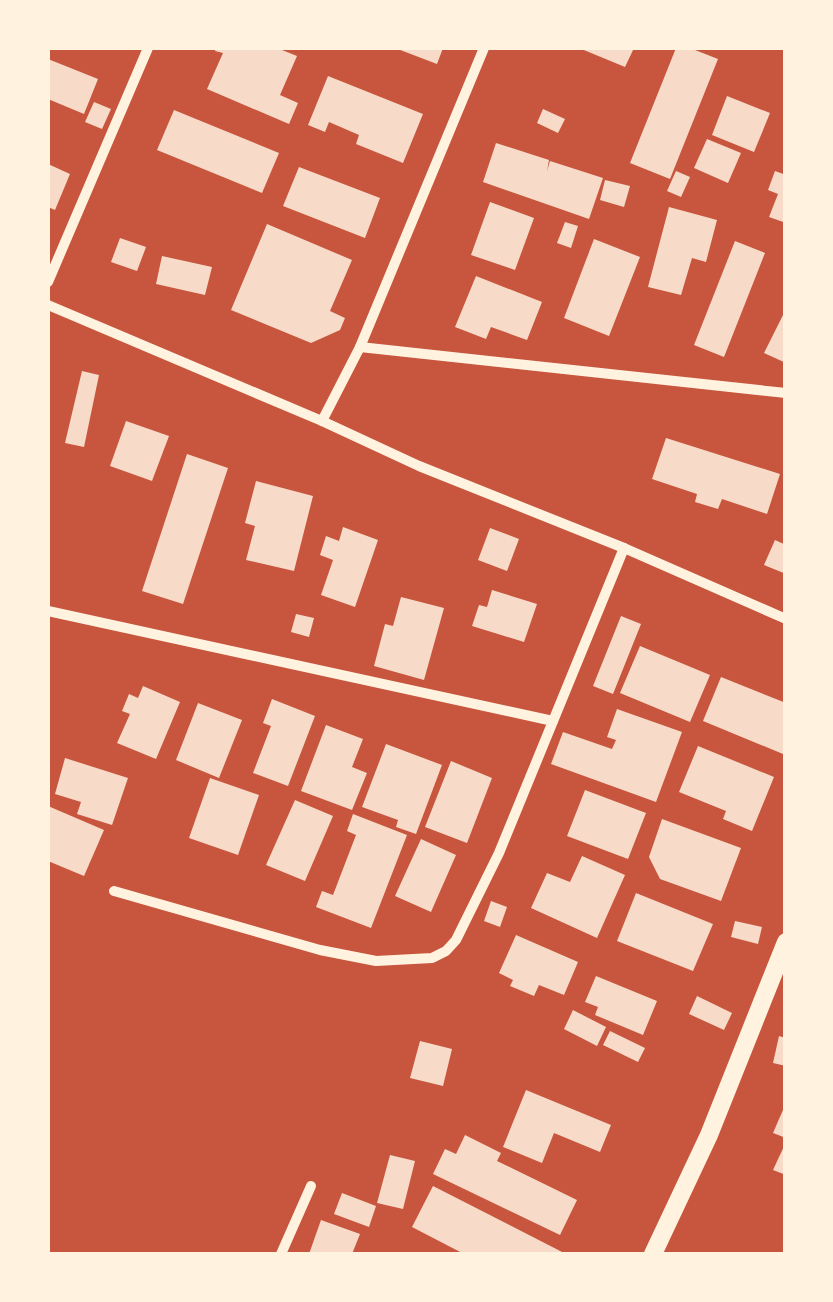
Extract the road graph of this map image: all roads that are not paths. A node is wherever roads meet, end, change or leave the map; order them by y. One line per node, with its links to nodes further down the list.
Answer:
1 (148, 48): 3 (street)
2 (484, 48): 5 (street)
3 (48, 282)
4 (48, 305): 7 (street)
5 (360, 347): 6 (street); 7 (street)
6 (786, 393)
7 (322, 421): 8 (street)
8 (624, 548): 10 (street); 11 (street)
9 (48, 611): 11 (street)
10 (786, 619)
11 (553, 721): 12 (street)
12 (114, 891)
13 (785, 943): 16 (street)
14 (311, 1186): 15 (street)
15 (281, 1254)
16 (653, 1254)

